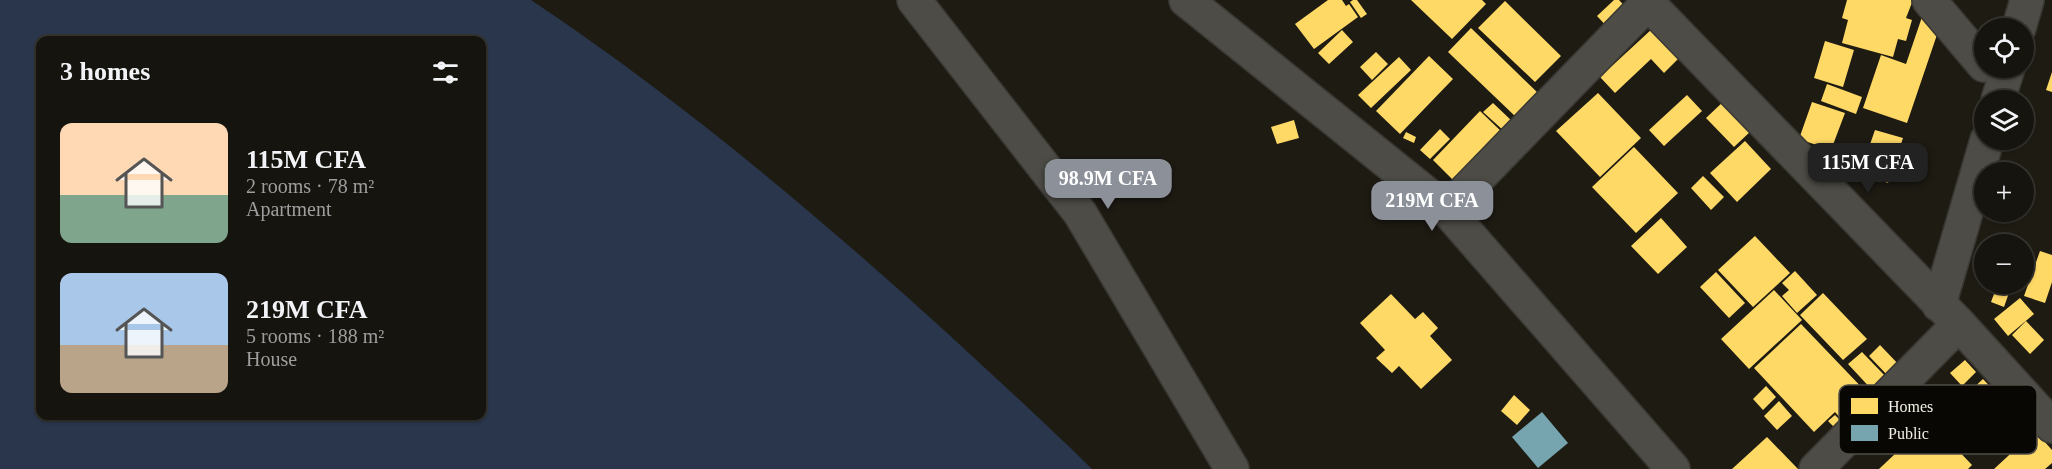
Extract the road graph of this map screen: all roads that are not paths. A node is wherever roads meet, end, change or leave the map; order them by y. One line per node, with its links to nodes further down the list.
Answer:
1 (914, 0): 16 (street)
2 (1186, 0): 9 (street)
3 (1929, 0): 7 (street)
4 (2027, 0): 6 (street)
5 (1646, 2): 9 (street); 10 (street)
6 (2022, 18)
7 (1974, 52)
8 (1985, 150): 10 (street)
9 (1447, 210): 17 (street)
10 (1949, 315): 11 (street); 12 (street)
11 (1889, 385)
12 (2014, 385)
13 (2037, 410): 14 (street)
14 (2052, 426)
15 (1839, 442): 18 (street)
16 (1232, 469)
17 (1673, 469)
18 (1816, 469)

